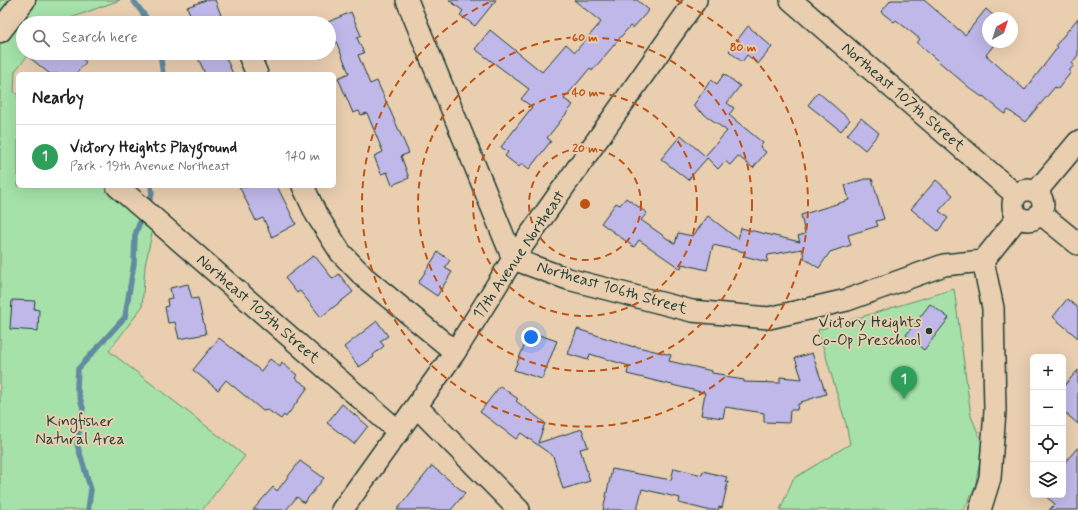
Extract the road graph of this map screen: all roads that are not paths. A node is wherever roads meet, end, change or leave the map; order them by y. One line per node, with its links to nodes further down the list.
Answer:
1 (24, 0): 5 (street)
2 (407, 0): 16 (street)
3 (696, 0): 16 (street, 17th Avenue Northeast)
4 (790, 0): 12 (street, Northeast 107th Street)
5 (0, 31)
6 (251, 60): 7 (street)
7 (256, 72)
8 (1078, 142): 11 (street)
9 (119, 188): 20 (street, Northeast 105th Street)
10 (304, 188): 18 (street)
11 (1036, 192): 12 (street); 13 (street)
12 (1016, 195): 14 (street)
13 (1040, 213): 14 (street); 15 (street)
14 (1018, 217): 17 (street)
15 (1078, 244)
16 (513, 259): 17 (street, Northeast 106th Street); 18 (street, 17th Avenue Northeast)
17 (983, 261): 23 (street)
18 (455, 352): 19 (street, 17th Avenue Northeast)
19 (416, 407): 20 (street, 17th Avenue Northeast); 22 (street)
20 (399, 432): 21 (street, 17th Avenue Northeast)
21 (342, 510)
22 (519, 510)
23 (980, 510)

